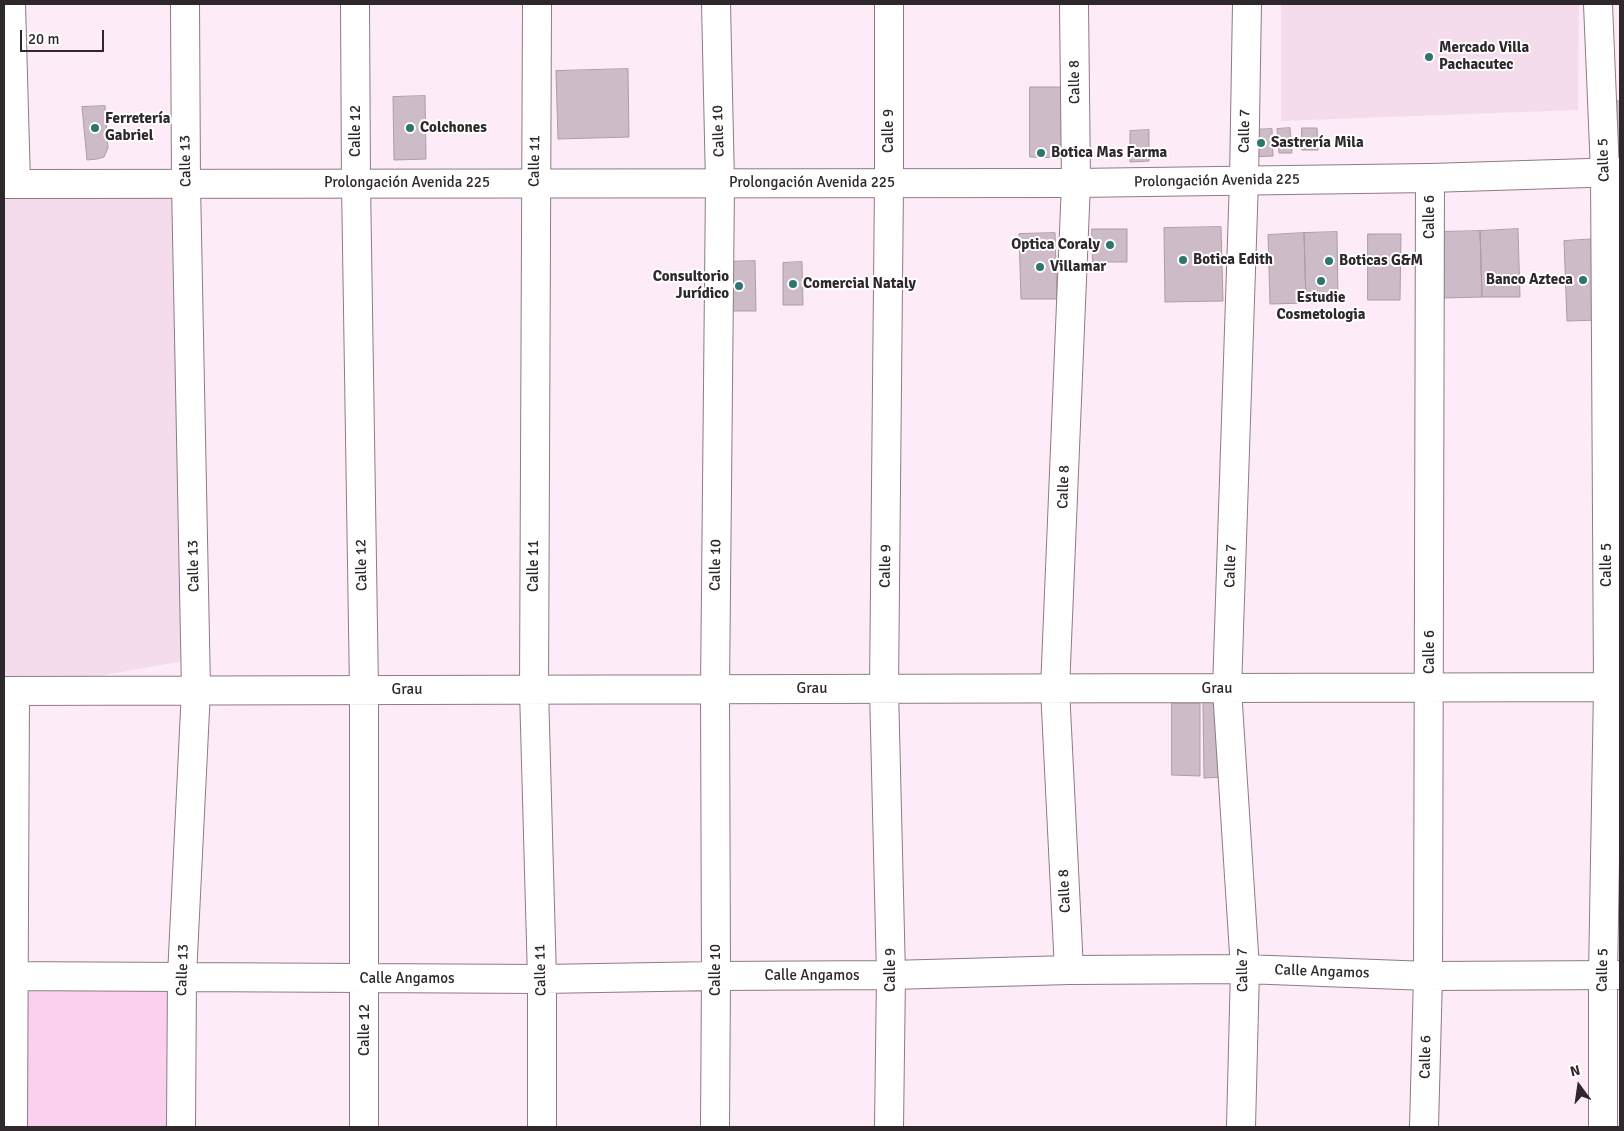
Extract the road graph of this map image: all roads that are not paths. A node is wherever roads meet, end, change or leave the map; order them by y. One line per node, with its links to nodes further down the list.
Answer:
1 (11, 4): 17 (street)
2 (185, 4): 18 (street, Calle 13)
3 (355, 4): 19 (street, Calle 12)
4 (537, 4): 13 (street, Calle 11)
5 (716, 4): 14 (street, Calle 10)
6 (888, 4): 15 (street, Calle 9)
7 (1074, 4): 16 (street, Calle 8)
8 (1247, 4): 12 (street, Calle 7)
9 (1598, 4): 10 (street, Calle 5)
10 (1612, 172): 11 (street, Prolongación Avenida 225); 21 (street, Calle 5)
11 (1430, 178): 12 (street, Prolongación Avenida 225); 20 (street, Calle 6)
12 (1244, 180): 16 (street, Prolongación Avenida 225); 25 (street, Calle 7)
13 (535, 183): 14 (street, Prolongación Avenida 225); 19 (street, Prolongación Avenida 225); 28 (street, Calle 11)
14 (720, 183): 15 (street, Prolongación Avenida 225); 22 (street, Calle 10)
15 (890, 183): 16 (street, Prolongación Avenida 225); 23 (street, Calle 9)
16 (1076, 183): 24 (street, Calle 8)
17 (10, 184): 18 (street, Prolongación Avenida 225)
18 (186, 184): 19 (street, Prolongación Avenida 225); 26 (street, Calle 13)
19 (356, 184): 27 (street, Calle 12)
20 (1430, 688): 21 (street, Grau); 25 (street, Grau); 36 (street, Calle 6)
21 (1614, 688): 37 (street, Calle 5)
22 (715, 689): 23 (street, Grau); 28 (street, Grau); 35 (street, Calle 10)
23 (884, 689): 24 (street, Grau); 32 (street, Calle 9)
24 (1055, 689): 25 (street, Grau); 31 (street, Calle 8)
25 (1227, 689): 30 (street, Calle 7)
26 (196, 690): 27 (street, Grau); 29 (street, Grau); 34 (street, Calle 13)
27 (364, 690): 28 (street, Grau); 38 (street, Calle 12)
28 (534, 690): 39 (street, Calle 11)
29 (9, 691): 33 (street)
30 (1245, 969): 31 (street, Calle Angamos); 36 (street, Calle Angamos); 46 (street, Calle 7)
31 (1069, 970): 32 (street, Calle Angamos)
32 (892, 975): 35 (street, Calle Angamos); 45 (street, Calle 9)
33 (9, 976): 34 (street, Calle Angamos); 40 (street)
34 (182, 976): 38 (street, Calle Angamos); 41 (street, Calle 13)
35 (716, 976): 39 (street, Calle Angamos); 44 (street, Calle 10)
36 (1428, 976): 37 (street, Calle Angamos); 47 (street, Calle 6)
37 (1612, 976): 48 (street, Calle 5)
38 (365, 979): 39 (street, Calle Angamos); 42 (street, Calle 12)
39 (542, 979): 43 (street, Calle 11)
40 (13, 1127)
41 (181, 1127)
42 (364, 1127)
43 (542, 1127)
44 (715, 1127)
45 (889, 1127)
46 (1241, 1127)
47 (1424, 1127)
48 (1602, 1127)

